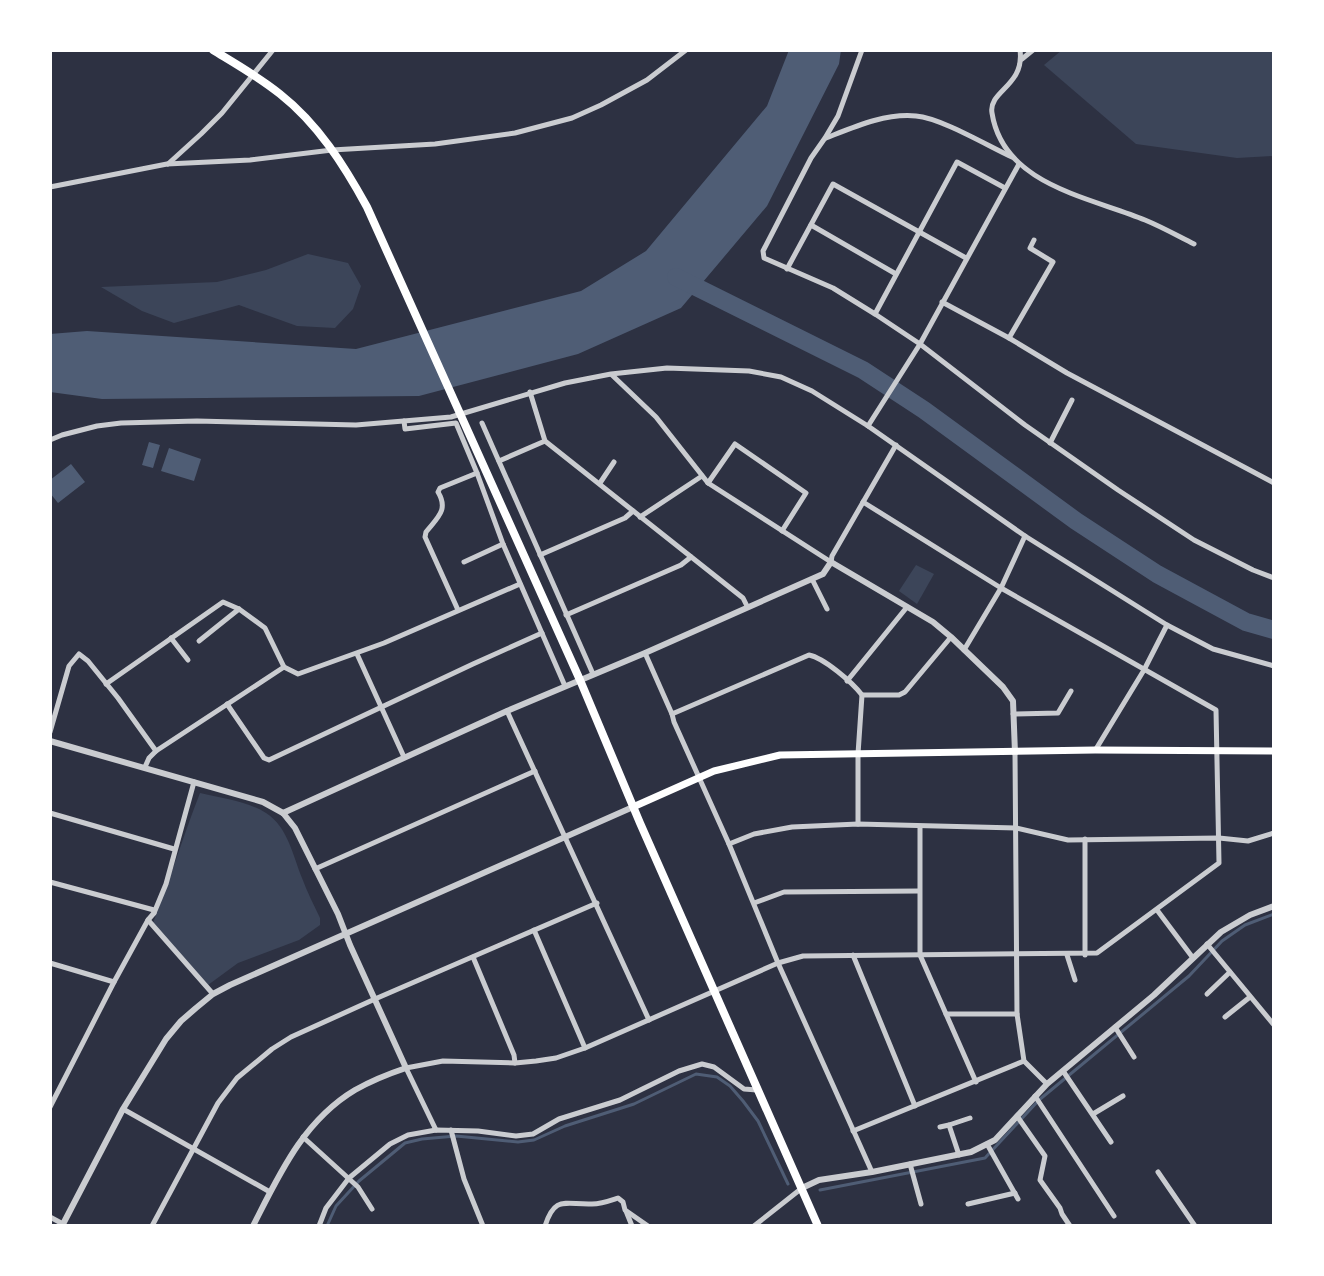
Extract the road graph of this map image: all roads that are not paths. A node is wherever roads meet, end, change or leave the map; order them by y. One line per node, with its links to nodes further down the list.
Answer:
1 (213, 50): 8 (main road)
2 (273, 50): 8 (street)
3 (686, 50): 10 (street)
4 (862, 50): 9 (street)
5 (1020, 50): 7 (street)
6 (1033, 50): 7 (street)
7 (1022, 59): 11 (street)
8 (254, 75): 10 (main road); 12 (street)
9 (825, 138): 11 (street); 21 (street)
10 (334, 153): 12 (street); 30 (main road)
11 (1012, 157): 13 (street)
12 (167, 164): 14 (street)
13 (1019, 164): 15 (street); 19 (street)
14 (50, 187)
15 (1005, 188): 17 (street); 20 (street)
16 (811, 225): 17 (street); 21 (street); 22 (street)
17 (920, 232): 20 (street); 22 (street)
18 (1034, 240): 25 (street)
19 (1194, 244)
20 (966, 258): 23 (street)
21 (787, 269): 24 (street)
22 (896, 274): 24 (street)
23 (942, 302): 25 (street); 26 (street)
24 (875, 314): 26 (street)
25 (1009, 338): 44 (street)
26 (919, 346): 33 (street); 36 (street)
27 (611, 374): 28 (street); 33 (street); 41 (street)
28 (530, 392): 30 (street); 35 (street)
29 (1072, 400): 36 (street)
30 (460, 411): 31 (street); 78 (main road)
31 (404, 421): 34 (street); 40 (street)
32 (482, 423): 38 (street)
33 (869, 423): 37 (street)
34 (50, 440)
35 (545, 441): 38 (street); 42 (street)
36 (1050, 443): 55 (street)
37 (896, 445): 45 (street); 49 (street)
38 (499, 461): 51 (street)
39 (614, 462): 42 (street)
40 (477, 473): 50 (street); 63 (street)
41 (702, 476): 43 (street); 47 (street)
42 (600, 483): 46 (street)
43 (708, 483): 48 (street); 48 (street)
44 (1274, 483)
45 (863, 502): 54 (street); 58 (street)
46 (633, 511): 47 (street); 51 (street)
47 (640, 517): 52 (street)
48 (782, 531): 54 (street)
49 (1025, 536): 58 (street); 65 (street)
50 (503, 544): 53 (street); 57 (street)
51 (540, 555): 64 (street)
52 (691, 557): 59 (street); 64 (street)
53 (464, 562)
54 (831, 562): 56 (street); 60 (street)
55 (1274, 578)
56 (812, 579): 59 (street); 62 (street)
57 (520, 584): 63 (street); 66 (street)
58 (1001, 588): 70 (street); 76 (street)
59 (747, 606): 71 (street)
60 (907, 607): 67 (street); 79 (street)
61 (239, 609): 68 (street); 69 (street); 75 (street)
62 (827, 609)
63 (458, 610): 72 (street)
64 (566, 615): 77 (street)
65 (1167, 625): 74 (street); 76 (street)
66 (542, 633): 81 (street); 85 (street)
67 (951, 637): 70 (street); 83 (street)
68 (171, 638): 73 (street); 80 (street)
69 (199, 641)
70 (964, 650): 88 (street)
71 (645, 653): 77 (street); 87 (street)
72 (357, 654): 75 (street); 85 (street)
73 (188, 660)
74 (1274, 666)
75 (284, 667): 84 (street)
76 (1144, 670): 91 (street); 92 (street)
77 (593, 674): 78 (street)
78 (580, 680): 81 (street); 102 (main road)
79 (847, 681): 83 (street); 87 (street)
80 (106, 684): 89 (street); 93 (street)
81 (565, 686): 86 (street)
82 (1071, 691): 88 (street)
83 (862, 695): 96 (street)
84 (227, 704): 85 (street); 93 (street)
85 (381, 707): 97 (street)
86 (507, 711): 97 (street); 99 (street)
87 (672, 714): 100 (street)
88 (1013, 714): 95 (street)
89 (50, 732)
90 (50, 741): 98 (street)
91 (1095, 750): 92 (main road); 95 (main road)
92 (1216, 750): 94 (main road); 110 (street)
93 (156, 751): 98 (street)
94 (1274, 751)
95 (1015, 753): 96 (main road); 107 (street)
96 (858, 754): 100 (main road); 105 (street)
97 (404, 757): 104 (street)
98 (145, 767): 101 (street)
99 (535, 771): 109 (street); 114 (street)
100 (699, 778): 102 (main road); 112 (street)
101 (194, 782): 104 (street); 113 (street)
102 (633, 807): 109 (street); 138 (main road)
103 (50, 813): 113 (street)
104 (283, 813): 114 (street)
105 (858, 824): 106 (street); 112 (street)
106 (920, 827): 107 (street); 116 (street)
107 (1016, 828): 111 (street); 128 (street)
108 (1274, 833): 110 (street)
109 (566, 836): 117 (street); 124 (street)
110 (1219, 838): 111 (street); 120 (street)
111 (1085, 839): 130 (street)
112 (729, 844): 118 (street)
113 (174, 849): 121 (street)
114 (314, 870): 124 (street)
115 (50, 882): 121 (street)
116 (919, 891): 118 (street); 127 (street)
117 (597, 903): 123 (street); 146 (street)
118 (754, 903): 133 (street)
119 (1274, 906): 125 (street)
120 (1157, 910): 130 (street); 132 (street)
121 (154, 913): 122 (street)
122 (148, 920): 137 (street); 139 (street)
123 (534, 930): 131 (street); 149 (street)
124 (345, 933): 139 (street); 142 (street)
125 (1209, 946): 132 (street); 135 (street)
126 (853, 955): 127 (street); 133 (street); 160 (street)
127 (920, 955): 128 (street); 143 (street)
128 (1016, 955): 129 (street); 144 (street)
129 (1067, 955): 130 (street); 136 (street)
130 (1085, 955)
131 (473, 957): 142 (street); 152 (street)
132 (1193, 958): 148 (street)
133 (778, 963): 138 (street); 169 (street)
134 (51, 965): 137 (street)
135 (1230, 972): 140 (street); 141 (street)
136 (1075, 980)
137 (114, 982): 161 (street)
138 (715, 992): 146 (street); 157 (main road)
139 (213, 994): 162 (street)
140 (1207, 994)
141 (1250, 997): 145 (street); 147 (street)
142 (375, 999): 153 (street); 174 (street)
143 (946, 1014): 144 (street); 155 (street)
144 (1017, 1014): 151 (street)
145 (1225, 1017)
146 (649, 1020): 149 (street)
147 (1274, 1025)
148 (1116, 1027): 150 (street); 154 (street)
149 (585, 1048): 152 (street)
150 (1134, 1057)
151 (1024, 1061): 155 (street); 156 (street)
152 (515, 1063): 153 (street)
153 (406, 1068): 168 (street); 171 (street)
154 (1063, 1071): 156 (street); 163 (street)
155 (976, 1082): 160 (street)
156 (1047, 1084): 158 (street)
157 (758, 1090): 170 (street); 180 (main road)
158 (1035, 1096): 164 (street); 186 (street)
159 (1123, 1096): 163 (street)
160 (915, 1106): 169 (street)
161 (50, 1107)
162 (123, 1109): 174 (street); 188 (street)
163 (1093, 1114): 172 (street)
164 (1017, 1116): 173 (street); 198 (street)
165 (970, 1118): 166 (street)
166 (949, 1125): 167 (street); 175 (street)
167 (940, 1127)
168 (436, 1130): 170 (street); 179 (street)
169 (853, 1131): 177 (street)
170 (451, 1132): 192 (street)
171 (302, 1137): 179 (street); 181 (street)
172 (1111, 1142)
173 (987, 1145): 175 (street); 183 (street)
174 (194, 1148): 181 (street); 189 (street)
175 (959, 1155): 176 (street)
176 (910, 1165): 177 (street); 182 (street)
177 (872, 1172): 180 (street)
178 (1158, 1172): 199 (street)
179 (350, 1180): 184 (street); 191 (street)
180 (802, 1188): 196 (street); 197 (main road)
181 (270, 1192): 190 (street)
182 (921, 1204)
183 (968, 1204)
184 (372, 1209)
185 (625, 1210): 193 (street); 194 (street); 195 (street)
186 (1114, 1216)
187 (50, 1217): 188 (street)
188 (63, 1225)
189 (152, 1226)
190 (253, 1226)
191 (319, 1226)
192 (483, 1226)
193 (545, 1226)
194 (632, 1226)
195 (648, 1226)
196 (754, 1226)
197 (818, 1226)
198 (1070, 1226)
199 (1195, 1226)

